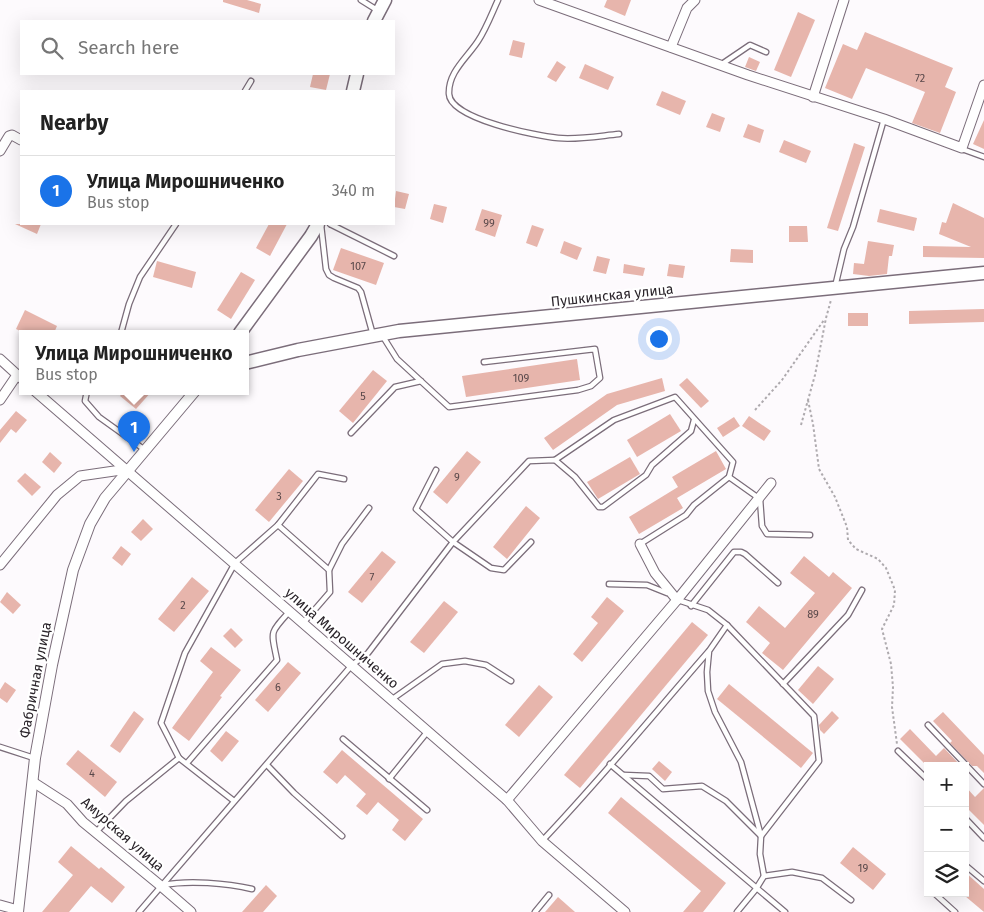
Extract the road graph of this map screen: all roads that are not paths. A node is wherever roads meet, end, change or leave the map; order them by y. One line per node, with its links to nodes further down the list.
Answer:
1 (361, 0): 7 (lane)
2 (385, 0): 7 (main road)
3 (498, 0): 18 (lane)
4 (539, 0): 8 (street)
5 (695, 0): 8 (street)
6 (844, 0): 16 (street)
7 (376, 16)
8 (671, 47): 10 (street)
9 (766, 52): 10 (lane)
10 (720, 65): 16 (street)
11 (357, 75): 15 (main road)
12 (251, 82): 14 (lane)
13 (984, 85): 20 (street)
14 (247, 90)
15 (353, 90)
16 (813, 97): 17 (street)
17 (884, 119): 20 (street); 29 (lane)
18 (619, 134)
19 (20, 139): 21 (street)
20 (962, 148): 22 (lane)
21 (0, 151)
22 (984, 157)
23 (175, 225): 30 (lane)
24 (318, 225): 31 (main road)
25 (319, 225): 32 (lane)
26 (332, 225): 27 (lane)
27 (394, 256)
28 (984, 272): 29 (main road, Пушкинская улица)
29 (835, 288): 32 (main road, Пушкинская улица)
30 (122, 330)
31 (242, 330)
32 (377, 335): 34 (main road, Пушкинская улица); 38 (lane)
33 (0, 359): 36 (street)
34 (249, 362)
35 (484, 362): 38 (lane)
36 (19, 377)
37 (19, 379): 42 (street)
38 (421, 381): 44 (lane)
39 (41, 395): 47 (street, улица Мирошниченко)
40 (87, 395): 45 (lane)
41 (192, 395): 45 (street, Фабричная улица)
42 (0, 400)
43 (694, 420): 46 (lane); 46 (lane); 49 (lane)
44 (351, 433)
45 (145, 450): 47 (street, Фабричная улица)
46 (555, 460): 56 (lane)
47 (128, 469): 59 (street, улица Мирошниченко); 60 (street); 80 (street, Фабричная улица)
48 (436, 470): 56 (lane)
49 (729, 477): 52 (lane); 58 (lane)
50 (344, 479): 54 (lane)
51 (771, 484): 52 (street)
52 (760, 499): 55 (lane); 65 (street)
53 (369, 508): 61 (lane)
54 (278, 525): 59 (lane); 61 (lane)
55 (810, 535)
56 (453, 542): 57 (lane); 71 (lane)
57 (531, 542)
58 (640, 544): 65 (street)
59 (235, 563): 67 (street, улица Мирошниченко); 81 (lane)
60 (0, 565)
61 (329, 570): 68 (lane)
62 (778, 583): 66 (lane)
63 (609, 584): 65 (lane)
64 (862, 590): 73 (lane)
65 (678, 600): 66 (lane); 90 (street)
66 (691, 606): 69 (lane)
67 (290, 611): 68 (street, улица Мирошниченко); 82 (lane)
68 (304, 622): 71 (street, улица Мирошниченко)
69 (727, 626): 70 (lane); 73 (lane)
70 (709, 651): 83 (lane); 96 (lane)
71 (352, 665): 74 (street, улица Мирошниченко); 84 (lane)
72 (511, 681): 74 (lane)
73 (783, 684): 96 (lane)
74 (391, 700): 76 (street, улица Мирошниченко)
75 (928, 725): 89 (lane)
76 (428, 731): 87 (lane); 90 (street, улица Мирошниченко)
77 (342, 739): 87 (lane)
78 (0, 747): 80 (lane)
79 (898, 750): 86 (lane)
80 (35, 758): 88 (street, Фабричная улица)
81 (179, 758): 82 (lane); 94 (lane)
82 (187, 763): 91 (lane)
83 (610, 764): 85 (lane); 98 (lane)
84 (266, 765): 91 (lane); 95 (lane)
85 (624, 775): 96 (lane); 104 (lane)
86 (924, 776)
87 (389, 778): 92 (lane)
88 (33, 782): 94 (street, Амурская улица); 109 (street, Фабричная улица)
89 (984, 784)
90 (507, 800): 98 (street, улица Мирошниченко)
91 (234, 801): 102 (lane)
92 (427, 810)
93 (969, 822): 97 (lane)
94 (96, 833): 102 (street, Амурская улица)
95 (342, 836)
96 (761, 836): 100 (lane)
97 (984, 838)
98 (542, 841): 113 (street, улица Мирошниченко)
99 (969, 868): 101 (lane)
100 (764, 876): 104 (lane); 107 (lane)
101 (984, 881)
102 (162, 886): 103 (lane); 110 (lane); 111 (street, Амурская улица)
103 (252, 889)
104 (756, 889): 114 (lane); 115 (lane)
105 (550, 895): 112 (lane)
106 (939, 897): 116 (lane)
107 (852, 900)
108 (0, 905): 109 (street)
109 (18, 911)
110 (139, 912)
111 (191, 912)
112 (535, 912)
113 (625, 912)
114 (737, 912)
115 (785, 912)
116 (956, 912)

